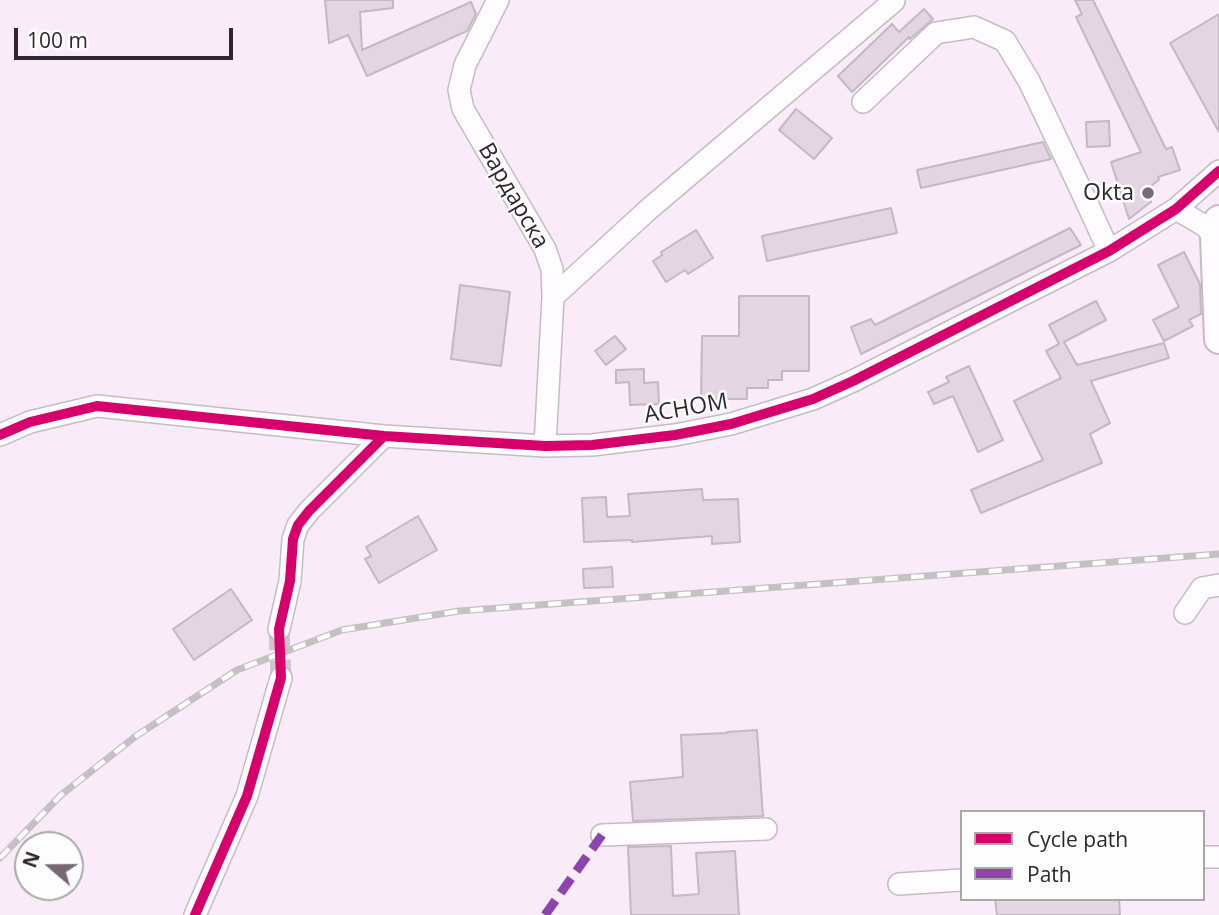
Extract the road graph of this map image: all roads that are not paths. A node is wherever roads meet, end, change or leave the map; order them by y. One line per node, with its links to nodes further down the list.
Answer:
1 (498, 0): 8 (street, Вардарска)
2 (893, 0): 8 (street)
3 (863, 102): 7 (street)
4 (1219, 171): 5 (street, АСНОМ)
5 (1176, 209): 6 (street); 7 (street, АСНОМ)
6 (1217, 229): 9 (main road)
7 (1109, 251): 12 (street, АСНОМ)
8 (553, 297): 12 (street, Вардарска)
9 (1219, 339)
10 (0, 435): 11 (street, АСНОМ)
11 (384, 436): 12 (street, АСНОМ); 15 (street)
12 (545, 446)
13 (1219, 585): 14 (street)
14 (1185, 613)
15 (279, 629)
16 (281, 678): 21 (street)
17 (766, 829): 18 (street)
18 (602, 835)
19 (960, 880): 20 (street)
20 (899, 884)
21 (195, 915)

